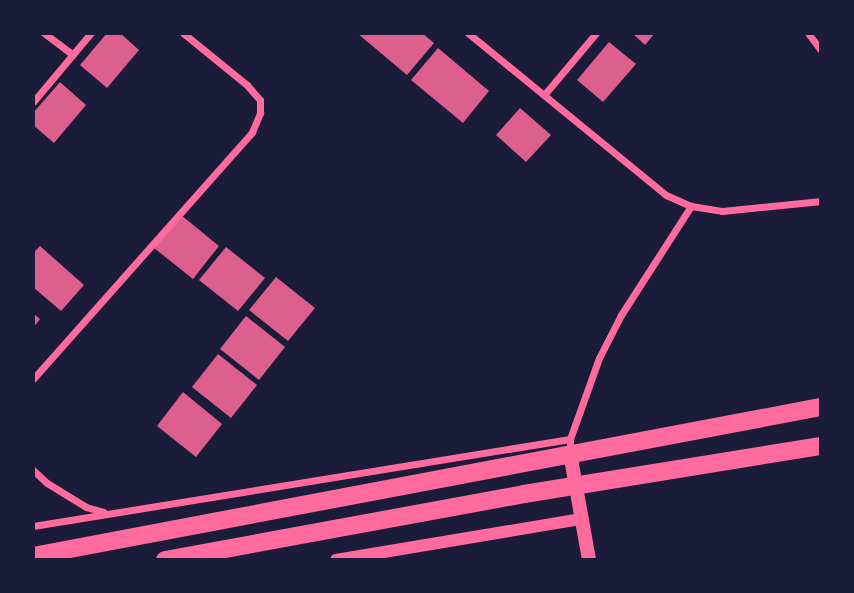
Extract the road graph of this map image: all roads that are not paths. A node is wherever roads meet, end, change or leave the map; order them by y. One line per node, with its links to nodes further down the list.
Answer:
1 (44, 33): 8 (street)
2 (91, 33): 8 (street)
3 (183, 33): 13 (street)
4 (468, 33): 9 (street)
5 (596, 33): 9 (street)
6 (808, 33): 7 (street)
7 (821, 50)
8 (73, 55): 10 (street)
9 (544, 95): 12 (street)
10 (33, 102)
11 (821, 201): 12 (street)
12 (691, 206): 15 (street)
13 (33, 379)
14 (821, 407): 15 (main road)
15 (570, 446): 18 (main road); 19 (street); 22 (main road)
16 (821, 446): 18 (main road)
17 (33, 470): 19 (street)
18 (575, 486): 20 (main road); 23 (main road)
19 (103, 512): 21 (street)
20 (582, 519): 24 (street); 25 (main road)
21 (33, 526)
22 (33, 556)
23 (164, 560)
24 (336, 560)
25 (589, 560)

